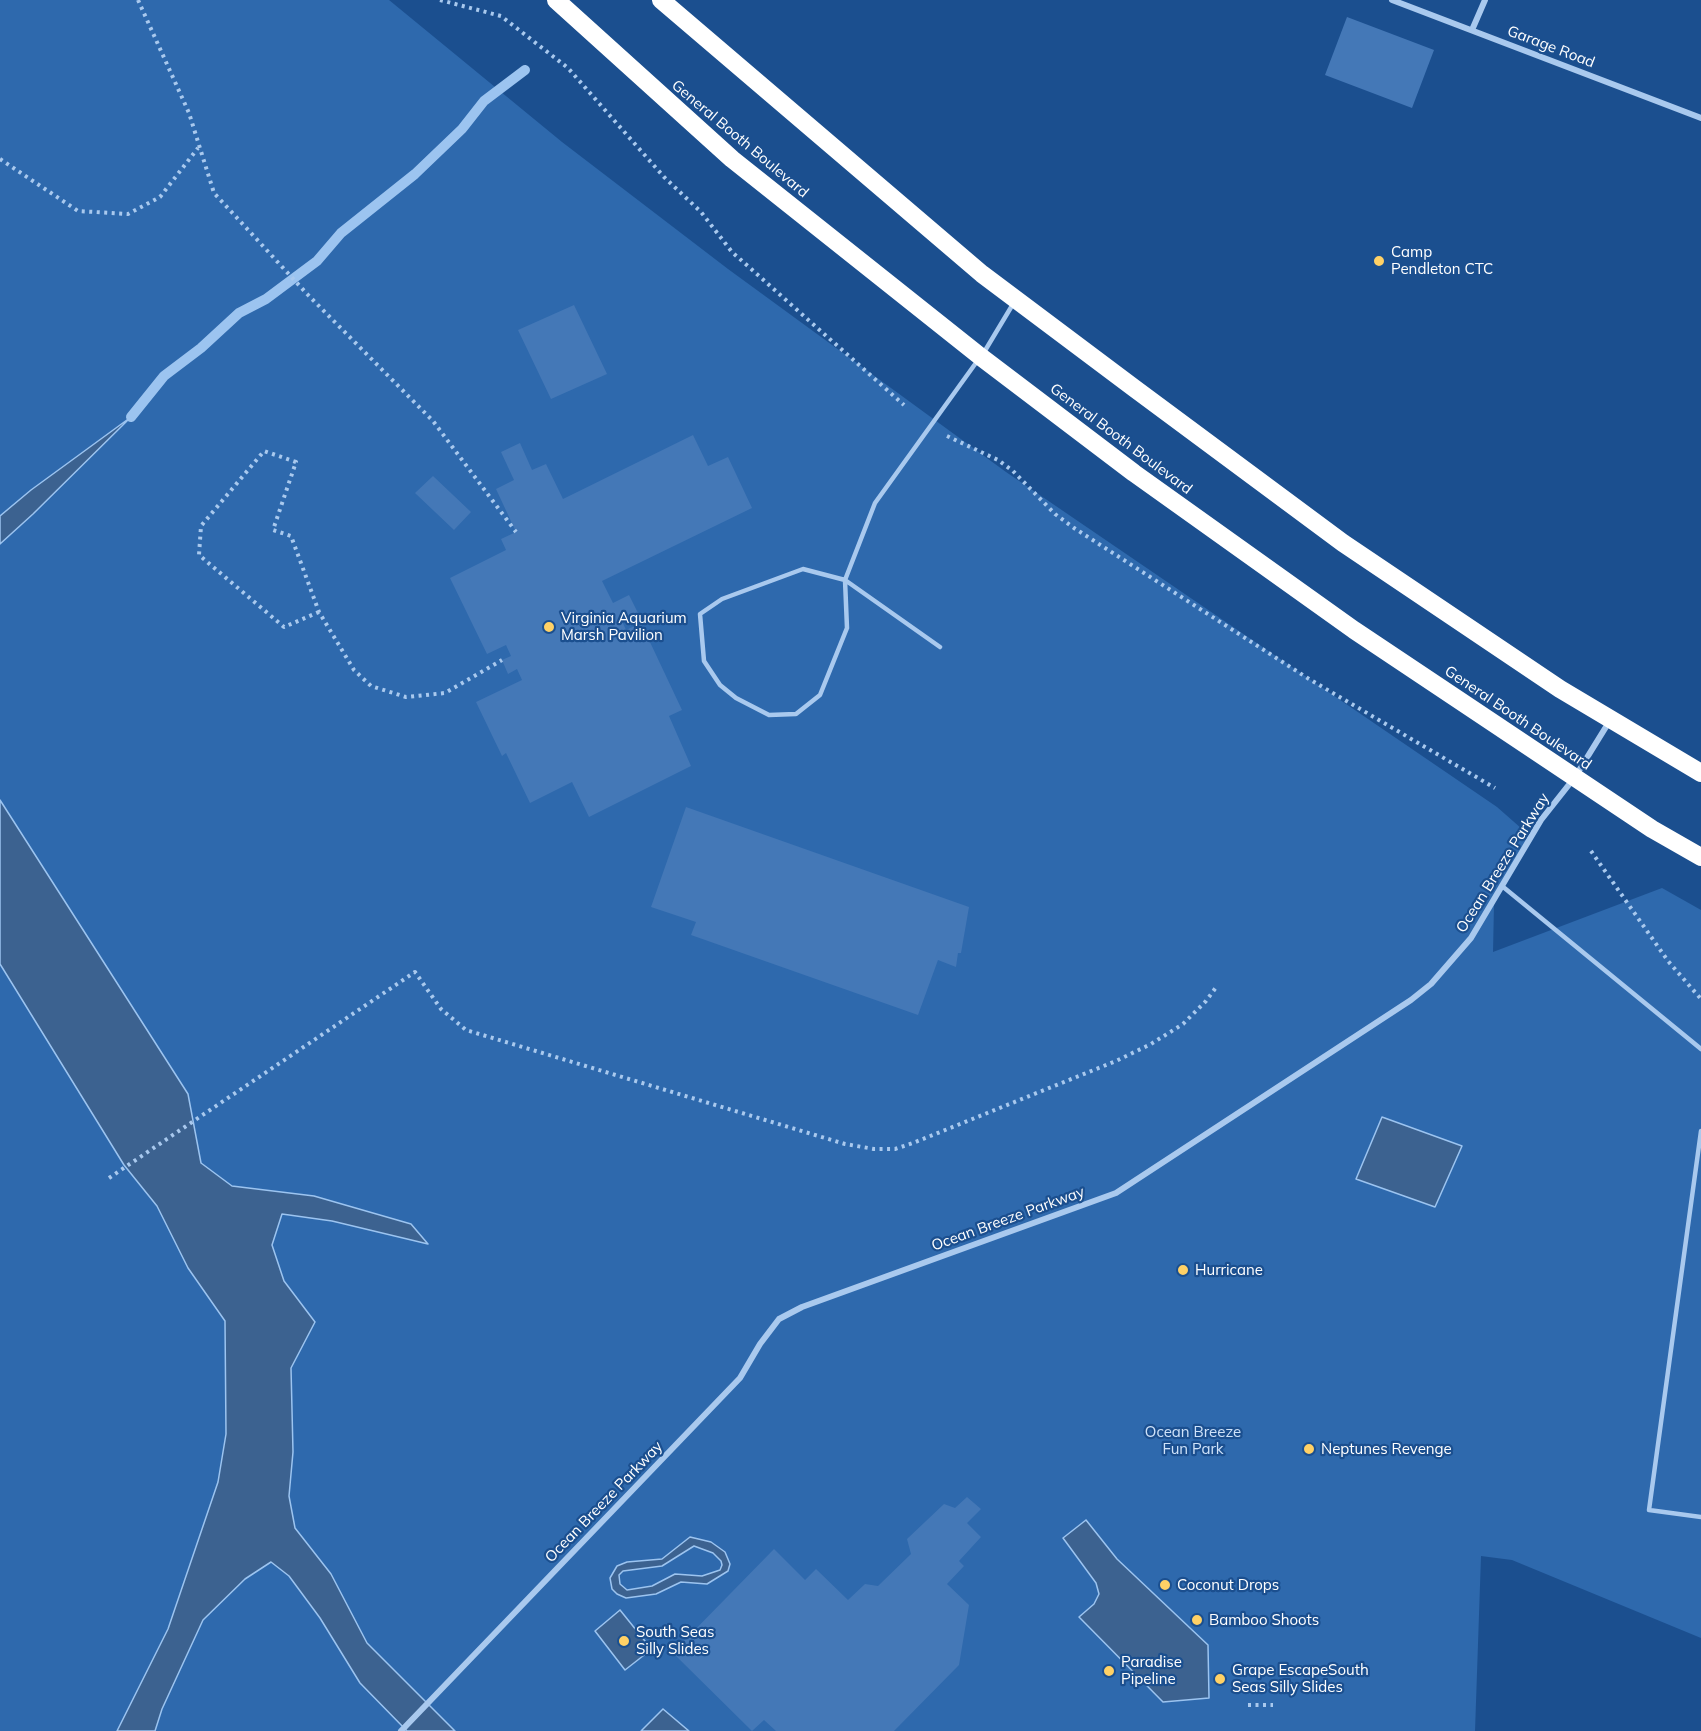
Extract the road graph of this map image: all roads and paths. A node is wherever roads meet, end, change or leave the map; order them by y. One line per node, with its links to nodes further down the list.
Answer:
1 (138, 0): 9 (path)
2 (440, 0): 13 (path)
3 (556, 0): 12 (highway, General Booth Boulevard)
4 (661, 0): 11 (highway)
5 (1392, 0): 7 (street, Garage Road)
6 (1485, 0): 7 (street)
7 (1472, 30): 8 (street, Garage Road)
8 (1701, 118)
9 (198, 147): 10 (path); 15 (path)
10 (0, 159)
11 (1016, 300): 12 (lane); 20 (highway)
12 (981, 357): 16 (lane); 22 (highway, General Booth Boulevard)
13 (904, 405)
14 (945, 435): 23 (path)
15 (516, 532)
16 (845, 580): 16 (lane); 18 (lane)
17 (319, 612): 17 (path); 19 (path)
18 (940, 647)
19 (502, 660)
20 (1611, 719): 21 (highway); 22 (street, Ocean Breeze Parkway)
21 (1701, 773)
22 (1575, 777): 25 (highway, General Booth Boulevard); 26 (street, Ocean Breeze Parkway)
23 (1495, 788)
24 (1591, 851): 28 (path)
25 (1701, 857)
26 (1502, 886): 29 (lane); 35 (street, Ocean Breeze Parkway)
27 (1216, 986): 31 (path)
28 (1701, 999)
29 (1701, 1049)
30 (1701, 1131): 32 (lane)
31 (109, 1178)
32 (1701, 1517)
33 (1248, 1705): 34 (path)
34 (1273, 1705)
35 (401, 1731)

